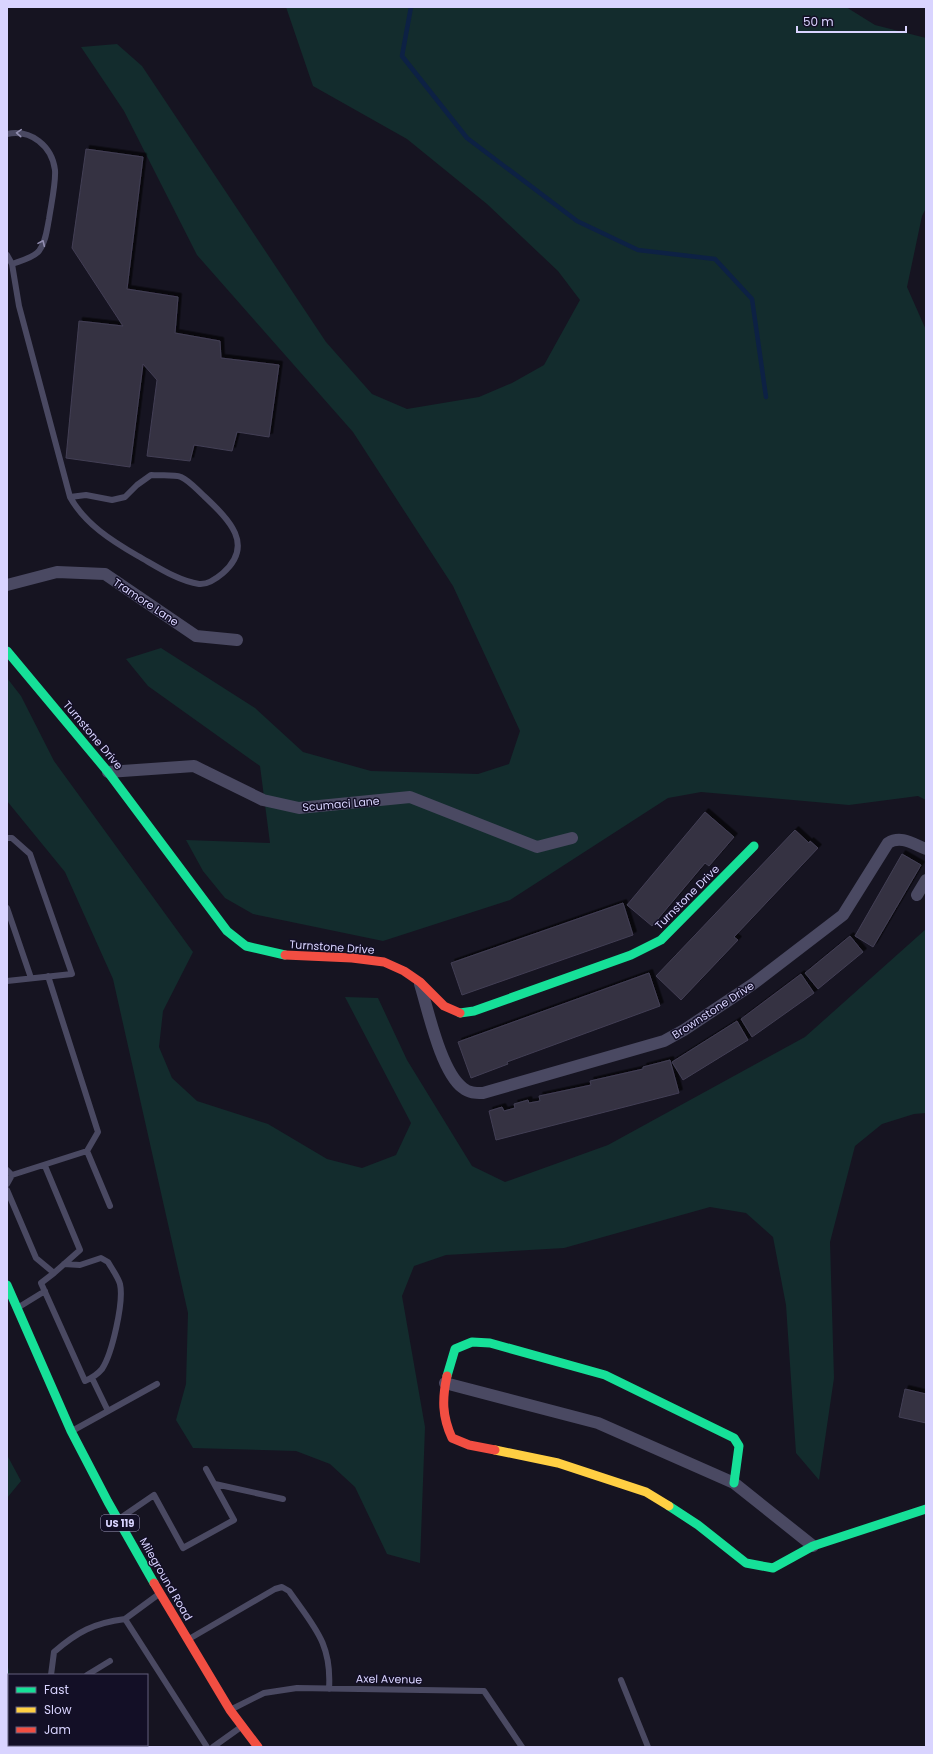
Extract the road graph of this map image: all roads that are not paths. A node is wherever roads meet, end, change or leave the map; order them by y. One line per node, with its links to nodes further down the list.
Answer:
1 (7, 134): 3 (lane, one-way to 1)
2 (7, 255): 3 (lane)
3 (12, 264): 4 (lane)
4 (70, 497): 4 (lane)
5 (7, 585): 6 (street, Tramore Lane)
6 (237, 640)
7 (7, 651): 8 (street, Turnstone Drive)
8 (108, 772): 10 (street, Scumaci Lane); 19 (street, Turnstone Drive)
9 (7, 838): 16 (lane)
10 (572, 838)
11 (754, 846): 19 (street, Turnstone Drive)
12 (926, 849): 19 (street, Brownstone Drive)
13 (926, 880): 14 (street)
14 (917, 895)
15 (7, 908): 17 (lane)
16 (48, 976): 17 (lane); 20 (lane)
17 (31, 978): 18 (lane)
18 (7, 981)
19 (420, 982)
20 (87, 1151): 21 (lane); 26 (lane)
21 (45, 1166): 23 (lane); 27 (lane)
22 (7, 1170): 23 (lane)
23 (12, 1175): 24 (lane)
24 (7, 1184)
25 (7, 1190): 28 (lane)
26 (110, 1206)
27 (64, 1264): 28 (lane); 32 (lane)
28 (54, 1273): 30 (lane)
29 (7, 1285): 31 (street, Mileground Road / US 119)
30 (45, 1292): 31 (lane); 32 (lane)
31 (17, 1308): 36 (street, Mileground Road / US 119)
32 (92, 1378): 35 (lane)
33 (446, 1383): 38 (street); 38 (street); 43 (street)
34 (157, 1384): 35 (lane)
35 (108, 1410): 36 (lane)
36 (71, 1431): 42 (street, Mileground Road / US 119)
37 (206, 1469): 39 (lane)
38 (734, 1483): 43 (street)
39 (214, 1484): 40 (lane); 42 (lane)
40 (283, 1499)
41 (926, 1509): 43 (street)
42 (118, 1520): 44 (street, Mileground Road / US 119)
43 (813, 1546)
44 (161, 1593): 45 (lane); 46 (street, Mileground Road / US 119)
45 (125, 1619): 48 (lane); 55 (lane)
46 (187, 1640): 51 (lane); 52 (street, Mileground Road / US 119)
47 (110, 1660): 49 (lane)
48 (51, 1674)
49 (89, 1674)
50 (621, 1680): 54 (lane)
51 (329, 1688): 52 (lane, Axel Avenue); 58 (lane, Axel Avenue)
52 (230, 1710): 53 (street, Mileground Road / US 119)
53 (242, 1726): 56 (lane); 57 (street, Mileground Road / US 119)
54 (645, 1746)
55 (206, 1747)
56 (213, 1747)
57 (258, 1747)
58 (522, 1747)

